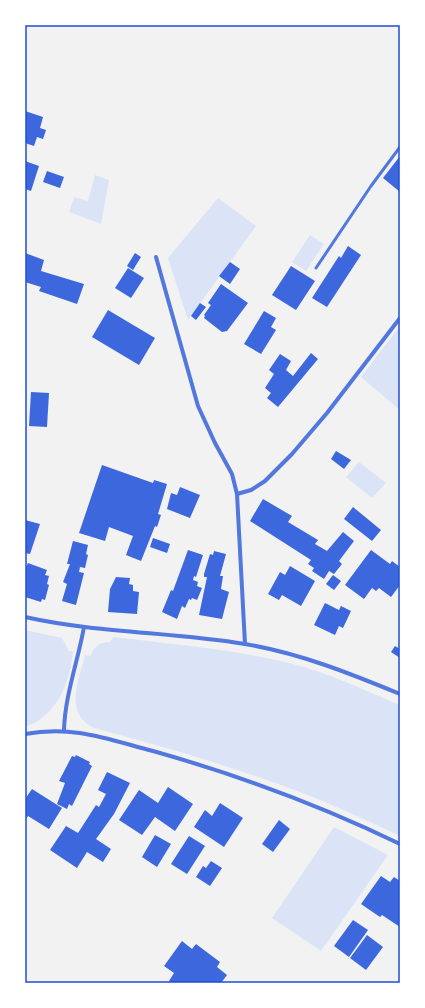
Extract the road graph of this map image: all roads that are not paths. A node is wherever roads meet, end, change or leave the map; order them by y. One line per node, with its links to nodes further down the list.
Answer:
1 (400, 147): 3 (lane)
2 (156, 257): 5 (street)
3 (316, 268)
4 (400, 318): 5 (street)
5 (237, 494): 8 (street)
6 (25, 617): 7 (street)
7 (84, 627): 8 (street); 10 (street)
8 (245, 644): 9 (street)
9 (400, 694)
10 (64, 730): 11 (street); 12 (street)
11 (25, 734)
12 (400, 844)

